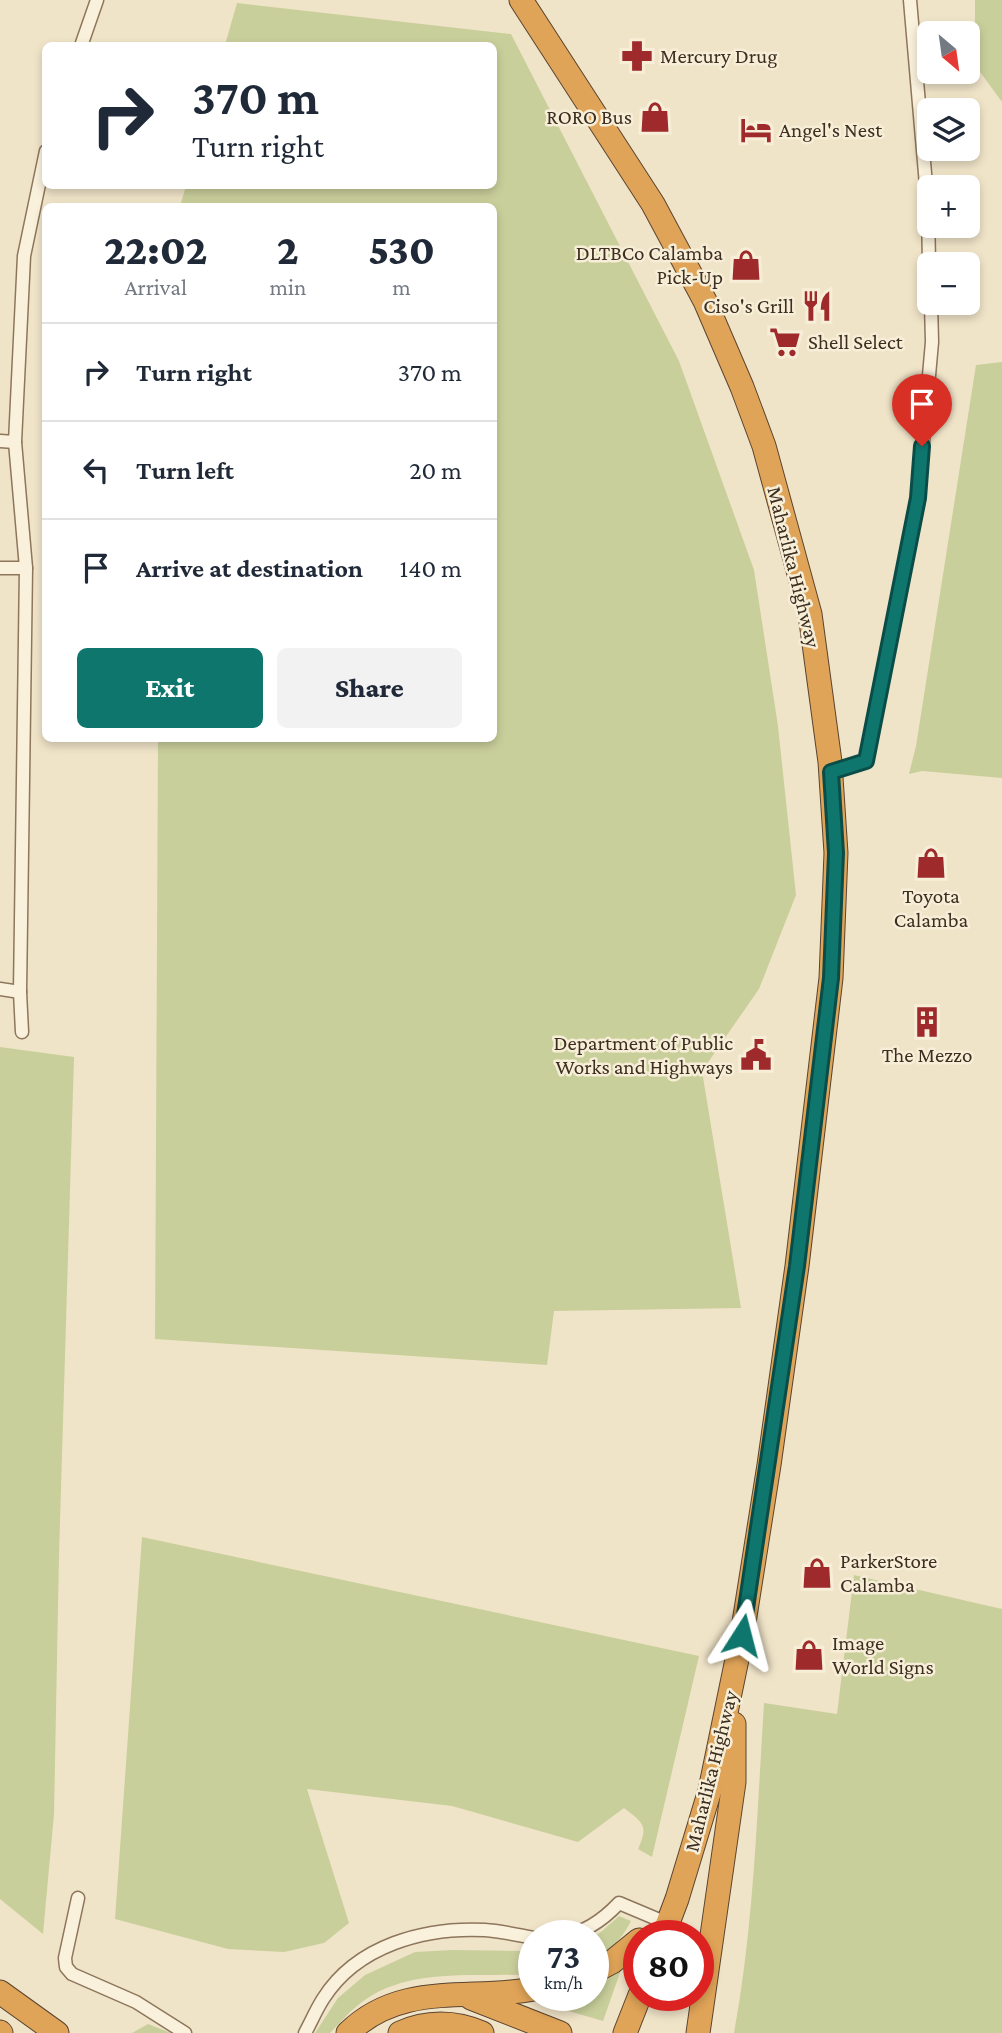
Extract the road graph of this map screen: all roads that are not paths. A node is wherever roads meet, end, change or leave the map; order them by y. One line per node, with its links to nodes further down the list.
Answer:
1 (97, 0): 4 (street)
2 (521, 0): 12 (highway, Maharlika Highway)
3 (910, 0): 6 (street)
4 (82, 42)
5 (42, 169): 9 (street)
6 (929, 252)
7 (931, 315): 12 (street)
8 (0, 441): 9 (street)
9 (15, 442): 11 (street)
10 (0, 568): 11 (street)
11 (26, 568): 14 (street)
12 (831, 772): 16 (highway, Maharlika Highway)
13 (0, 989): 14 (street)
14 (20, 992): 15 (street)
15 (22, 1031)
16 (734, 1683): 20 (highway, Maharlika Highway); 36 (highway)
17 (78, 1898): 29 (street)
18 (601, 1920): 19 (street)
19 (641, 1920)
20 (661, 1920)
21 (518, 1935): 30 (street)
22 (623, 1953): 23 (highway)
23 (609, 1964)
24 (518, 1990): 26 (highway)
25 (0, 1992): 28 (highway)
26 (465, 1995): 31 (highway); 34 (highway)
27 (634, 2011): 35 (highway)
28 (57, 2033)
29 (185, 2033)
30 (305, 2033)
31 (348, 2033)
32 (400, 2033): 33 (highway)
33 (482, 2033)
34 (559, 2033)
35 (625, 2033)
36 (698, 2033)

